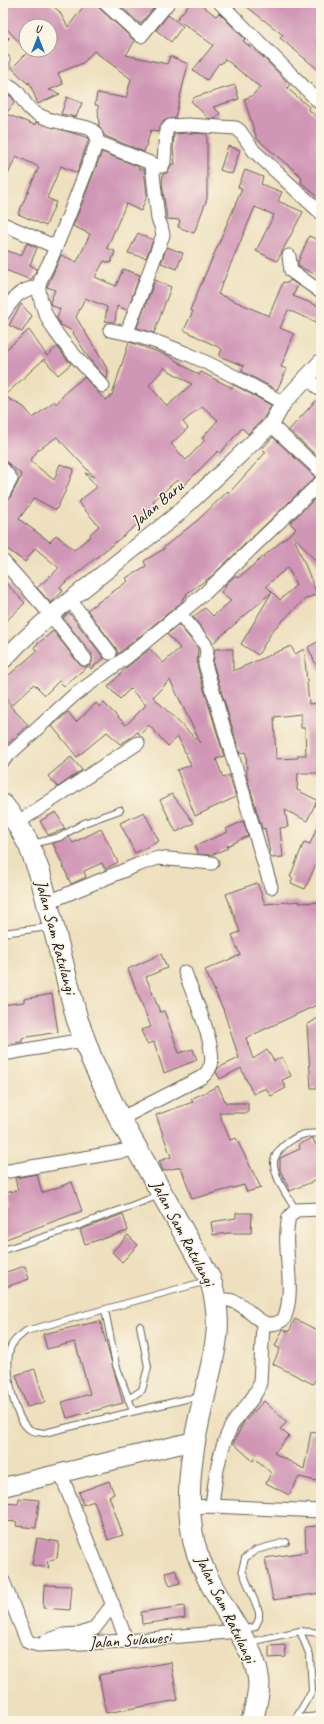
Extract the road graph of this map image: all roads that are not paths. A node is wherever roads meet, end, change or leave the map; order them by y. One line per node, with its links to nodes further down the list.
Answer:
1 (106, 3): 2 (street)
2 (168, 3)
3 (220, 3): 7 (street)
4 (3, 60): 5 (street)
5 (3, 67)
6 (3, 85): 8 (street)
7 (321, 104)
8 (97, 142): 9 (street); 12 (street)
9 (152, 165): 10 (street); 18 (street)
10 (321, 213)
11 (3, 224): 12 (street)
12 (56, 247): 14 (street)
13 (289, 256): 15 (street)
14 (38, 288): 16 (street); 21 (street)
15 (321, 292)
16 (3, 314)
17 (110, 330): 18 (street)
18 (127, 332): 23 (street)
19 (321, 362): 20 (street, Jalan Baru)
20 (307, 378): 22 (street); 23 (street, Jalan Baru)
21 (103, 386)
22 (321, 390)
23 (283, 403): 24 (street, Jalan Baru)
24 (271, 425): 26 (street); 30 (street, Jalan Baru)
25 (3, 469): 28 (street)
26 (321, 471)
27 (321, 482): 31 (street)
28 (3, 494)
29 (3, 561): 32 (street)
30 (70, 600): 32 (street, Jalan Baru); 33 (street)
31 (180, 614): 37 (street); 43 (street)
32 (51, 615): 34 (street); 35 (street, Jalan Baru)
33 (110, 652)
34 (85, 659)
35 (3, 661)
36 (138, 743): 40 (street)
37 (3, 760)
38 (3, 805): 40 (highway, Jalan Sam Ratulangi)
39 (120, 810): 41 (lane)
40 (17, 823): 41 (highway, Jalan Sam Ratulangi)
41 (29, 845): 44 (highway, Jalan Sam Ratulangi)
42 (212, 863): 44 (street)
43 (271, 887)
44 (46, 903): 45 (highway, Jalan Sam Ratulangi)
45 (53, 926): 46 (lane); 48 (highway, Jalan Sam Ratulangi)
46 (3, 933)
47 (185, 972): 50 (street)
48 (83, 1040): 49 (street); 50 (highway, Jalan Sam Ratulangi)
49 (3, 1054)
50 (120, 1119): 52 (highway, Jalan Sam Ratulangi)
51 (321, 1133): 56 (lane)
52 (136, 1149): 53 (street); 54 (highway, Jalan Sam Ratulangi)
53 (3, 1172)
54 (163, 1194): 57 (lane); 58 (highway, Jalan Sam Ratulangi)
55 (321, 1209): 56 (street)
56 (296, 1210): 61 (street)
57 (3, 1250)
58 (210, 1280): 59 (highway, Jalan Sam Ratulangi); 60 (lane)
59 (217, 1301): 61 (street); 63 (highway, Jalan Sam Ratulangi)
60 (105, 1310): 64 (lane); 65 (lane)
61 (262, 1323): 69 (street)
62 (140, 1326): 64 (lane)
63 (204, 1396): 65 (lane); 66 (highway, Jalan Sam Ratulangi)
64 (128, 1399): 65 (lane)
65 (133, 1411)
66 (194, 1441): 67 (main road); 70 (highway, Jalan Sam Ratulangi)
67 (60, 1472): 68 (main road); 74 (street)
68 (3, 1487)
69 (212, 1506): 70 (street); 71 (street)
70 (188, 1507): 77 (highway, Jalan Sam Ratulangi)
71 (321, 1511)
72 (286, 1542): 77 (lane)
73 (3, 1581): 79 (street)
74 (113, 1604): 78 (street); 79 (street)
75 (300, 1631): 76 (lane); 77 (lane); 81 (lane)
76 (321, 1633)
77 (242, 1637): 78 (street, Jalan Sulawesi); 82 (highway, Jalan Sam Ratulangi)
78 (127, 1641): 79 (street, Jalan Sulawesi)
79 (38, 1645)
80 (321, 1716): 81 (lane)
81 (294, 1720)
82 (252, 1721)

